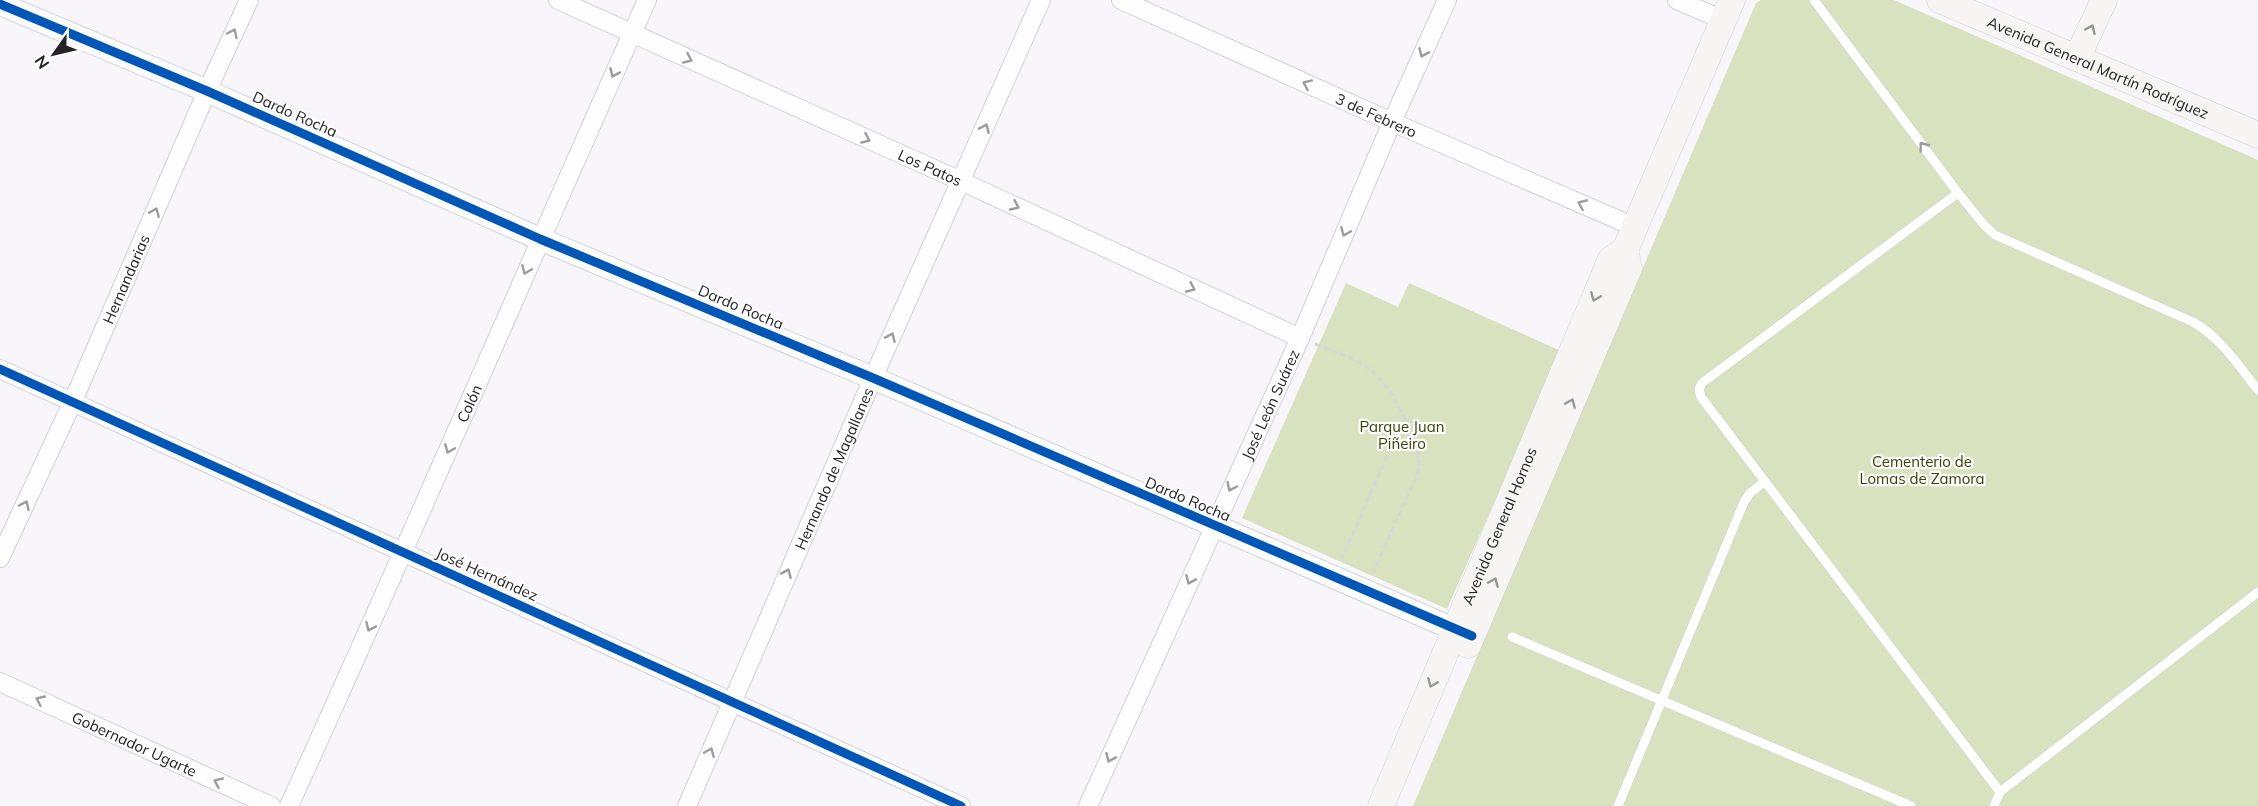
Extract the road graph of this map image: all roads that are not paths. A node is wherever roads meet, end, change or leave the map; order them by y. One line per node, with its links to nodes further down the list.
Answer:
1 (249, 0): 15 (street, Hernandarias, one-way to 1)
2 (558, 0): 13 (street, Los Patos)
3 (646, 0): 13 (street, Colón)
4 (1041, 0): 18 (street, Hernando de Magallanes, one-way to 4)
5 (1121, 0): 16 (street, 3 de Febrero, one-way to 5)
6 (1447, 0): 16 (street, José León Suárez, one-way to 16)
7 (1677, 0): 12 (street)
8 (1814, 0): 19 (lane, one-way to 8)
9 (1940, 0): 14 (main road, Avenida General Martín Rodríguez)
10 (2104, 0): 14 (main road, one-way to 10)
11 (0, 3): 15 (street, Dardo Rocha)
12 (1727, 10): 20 (main road, Avenida General Hornos)
13 (632, 34): 18 (street, Los Patos, one-way to 18); 21 (street, Colón, one-way to 21)
14 (2077, 58): 17 (main road, Avenida General Martín Rodríguez)
15 (207, 91): 21 (street, Dardo Rocha); 26 (street, Hernandarias, one-way to 15)
16 (1392, 122): 20 (street, 3 de Febrero, one-way to 16); 22 (street, José León Suárez, one-way to 22)
17 (2258, 135)
18 (962, 181): 22 (street, Los Patos, one-way to 22); 24 (street, Hernando de Magallanes, one-way to 18)
19 (1958, 193): 25 (lane); 27 (lane)
20 (1630, 238): 32 (main road, Avenida General Hornos)
21 (540, 239): 24 (street, Dardo Rocha); 29 (street, Colón, one-way to 29)
22 (1299, 338): 28 (street, José León Suárez, one-way to 28)
23 (0, 369): 26 (street, José Hernández)
24 (873, 378): 28 (street, Dardo Rocha); 36 (street, Hernando de Magallanes, one-way to 24)
25 (2258, 390)
26 (73, 401): 29 (street, José Hernández); 30 (street, Hernandarias, one-way to 26)
27 (1764, 482): 35 (lane); 37 (lane)
28 (1214, 526): 32 (street, Dardo Rocha); 42 (street, José León Suárez, one-way to 42)
29 (404, 552): 36 (street, José Hernández); 39 (street, Colón, one-way to 39)
30 (0, 558)
31 (2258, 592): 37 (lane)
32 (1463, 633): 43 (main road, Avenida General Hornos, one-way to 43); 44 (main road, Avenida General Hornos)
33 (1512, 637): 35 (lane)
34 (0, 682): 38 (street, Gobernador Ugarte, one-way to 34)
35 (1663, 699): 45 (lane); 46 (lane)
36 (731, 701): 40 (street, Hernando de Magallanes, one-way to 36); 41 (street, José Hernández)
37 (2000, 792): 47 (lane)
38 (271, 806)
39 (289, 806)
40 (687, 806)
41 (962, 806)
42 (1088, 806)
43 (1381, 806)
44 (1399, 806)
45 (1618, 806)
46 (1911, 806)
47 (1994, 806)

